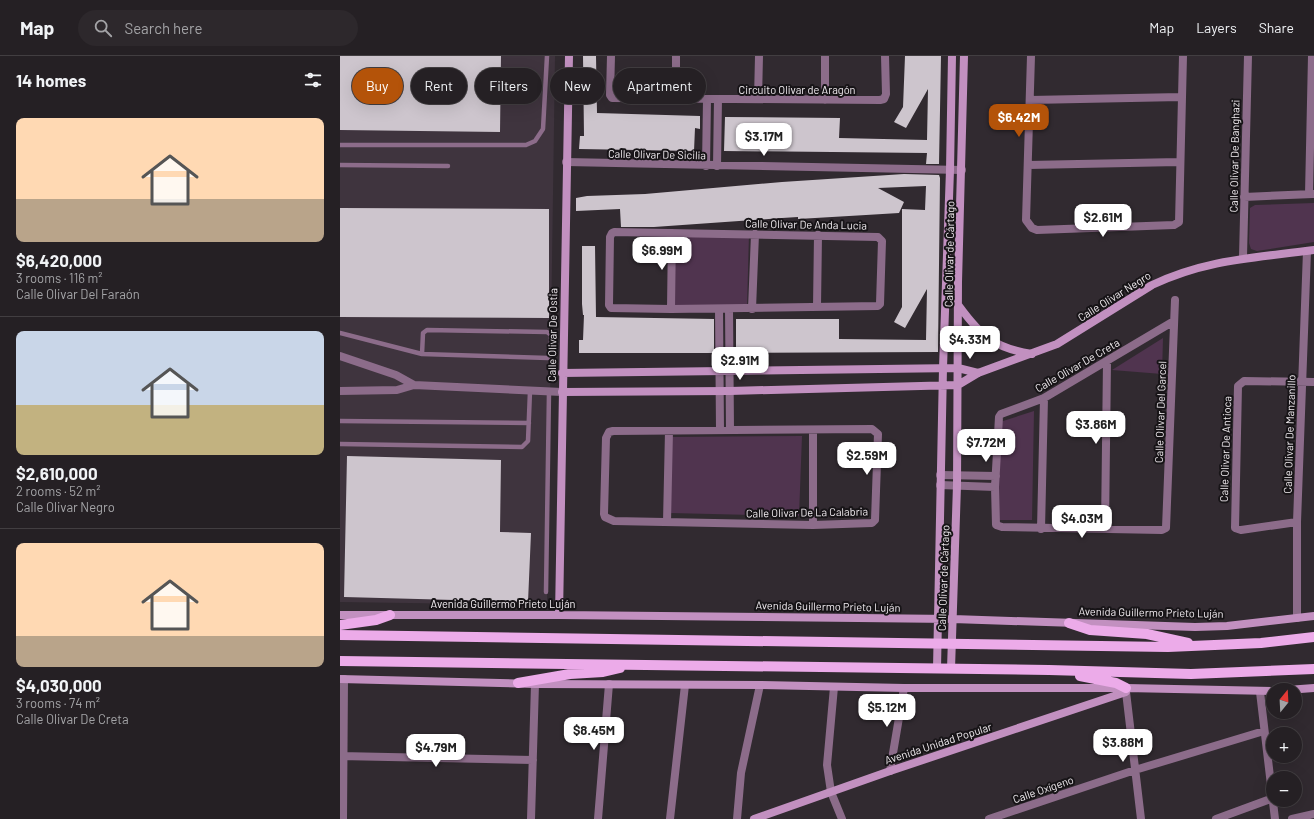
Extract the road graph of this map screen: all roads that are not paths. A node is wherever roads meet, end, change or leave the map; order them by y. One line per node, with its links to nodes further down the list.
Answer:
1 (547, 56): 23 (lane)
2 (569, 56): 24 (street, Calle Olivar De Ostia)
3 (612, 56): 15 (street, Circuito Olivar de Aragón)
4 (676, 56): 14 (street)
5 (759, 56): 19 (street)
6 (825, 56): 20 (street)
7 (885, 56): 20 (street, Circuito Olivar de Aragón)
8 (952, 56): 31 (street, Calle Olivar de Cártago)
9 (964, 56): 32 (street, Calle Olivar de Cártago)
10 (1031, 56): 21 (street)
11 (1183, 56): 16 (street)
12 (1248, 56): 34 (street, Calle Olivar De Banghazi)
13 (1313, 61): 22 (street)
14 (676, 68)
15 (613, 97)
16 (1181, 97): 21 (street); 25 (street)
17 (707, 99): 18 (street, Circuito Olivar de Aragón); 29 (street)
18 (718, 99): 19 (street, Circuito Olivar de Aragón); 30 (street)
19 (758, 99): 20 (street, Circuito Olivar de Aragón)
20 (825, 100)
21 (1030, 100): 27 (street)
22 (1312, 129): 33 (street)
23 (340, 145)
24 (566, 162): 29 (street, Calle Olivar De Sicilia); 57 (street, Calle Olivar De Ostia)
25 (1179, 162): 27 (street); 27 (street)
26 (340, 165): 28 (lane)
27 (1028, 165)
28 (448, 166)
29 (706, 166): 30 (street, Calle Olivar De Sicilia)
30 (717, 166): 31 (street, Calle Olivar De Sicilia)
31 (950, 170): 32 (street, Calle Olivar De Sicilia); 53 (street, Calle Olivar de Cártago)
32 (962, 170): 41 (street, Calle Olivar de Cártago)
33 (1312, 194): 34 (street)
34 (1244, 197): 39 (street, Calle Olivar De Banghazi)
35 (672, 233): 36 (street, Calle Olivar De Anda Lucia); 43 (street); 43 (street, Calle Olivar De Anda Lucia)
36 (755, 234): 37 (street, Calle Olivar De Anda Lucia); 46 (street)
37 (818, 235): 42 (street); 42 (street, Calle Olivar De Anda Lucia)
38 (1310, 250): 39 (street, Calle Olivar Negro); 59 (street, Calle Olivar De Manzanillo)
39 (1243, 258): 50 (street, Calle Olivar Negro)
40 (1175, 300): 47 (street, Calle Olivar Del Garcel)
41 (959, 306): 50 (street); 54 (street, Calle Olivar de Cártago)
42 (817, 307): 46 (street, Calle Olivar De Anda Lucia)
43 (671, 309): 44 (street, Calle Olivar De Anda Lucia)
44 (719, 309): 45 (street, Calle Olivar De Anda Lucia); 55 (street)
45 (729, 309): 46 (street, Calle Olivar De Anda Lucia); 56 (street)
46 (752, 309)
47 (1174, 321): 52 (street, Calle Olivar De Creta); 86 (street, Calle Olivar Del Garcel)
48 (340, 333): 49 (lane)
49 (422, 354): 49 (lane)
50 (1033, 354): 58 (street, Calle Olivar Negro)
51 (340, 356): 61 (street)
52 (1108, 361): 70 (street, Calle Olivar De Creta); 89 (street)
53 (943, 368): 54 (street); 56 (street); 63 (street, Calle Olivar de Cártago)
54 (958, 368): 58 (street); 62 (street, Calle Olivar de Cártago)
55 (718, 371): 56 (street); 57 (street); 66 (street)
56 (730, 371): 67 (street)
57 (562, 373): 69 (street, Calle Olivar De Ostia)
58 (978, 373): 62 (street, Calle Olivar Negro)
59 (1301, 382): 60 (street, Calle Olivar De Antioca); 85 (street, Calle Olivar De Manzanillo); 85 (street, Calle Olivar De Antioca)
60 (1314, 382)
61 (414, 385): 64 (street); 65 (street)
62 (958, 385): 63 (street); 79 (street, Calle Olivar de Cártago)
63 (943, 386): 67 (street); 78 (street, Calle Olivar de Cártago)
64 (340, 391)
65 (530, 391): 68 (street); 72 (lane)
66 (719, 391): 67 (street); 69 (street); 73 (street)
67 (730, 391): 74 (street)
68 (545, 392): 69 (street); 90 (lane)
69 (562, 392): 93 (street, Calle Olivar De Ostia)
70 (1044, 398): 80 (street, Calle Olivar De Creta); 88 (street)
71 (340, 422): 72 (lane)
72 (529, 423): 77 (lane)
73 (720, 430): 74 (street, Calle Olivar De La Calabria); 76 (street, Calle Olivar De La Calabria)
74 (730, 430): 75 (street, Calle Olivar De La Calabria)
75 (813, 430): 87 (street); 87 (street, Calle Olivar De La Calabria)
76 (670, 431): 84 (street); 84 (street, Calle Olivar De La Calabria)
77 (340, 444)
78 (940, 475): 79 (street); 81 (street, Calle Olivar de Cártago)
79 (957, 476): 80 (street); 82 (street, Calle Olivar de Cártago)
80 (996, 476): 83 (street, Calle Olivar De Creta)
81 (940, 485): 82 (street); 96 (street, Calle Olivar de Cártago)
82 (957, 486): 83 (street); 97 (street, Calle Olivar de Cártago)
83 (995, 487): 88 (street, Calle Olivar De Creta)
84 (668, 522): 87 (street, Calle Olivar De La Calabria)
85 (1297, 522): 95 (street, Calle Olivar De Manzanillo)
86 (1167, 524): 89 (street, Calle Olivar De Creta)
87 (813, 525)
88 (1041, 529): 89 (street, Calle Olivar De Creta)
89 (1105, 529)
90 (546, 592)
91 (340, 614): 92 (street, Avenida Guillermo Prieto Luján)
92 (390, 615): 93 (street, Avenida Guillermo Prieto Luján); 99 (main road)
93 (558, 615): 96 (street, Avenida Guillermo Prieto Luján)
94 (1314, 616): 95 (street, Avenida Guillermo Prieto Luján)
95 (1296, 618): 98 (street, Avenida Guillermo Prieto Luján)
96 (938, 619): 97 (street, Avenida Guillermo Prieto Luján); 102 (street, Calle Olivar de Cártago)
97 (953, 619): 98 (street, Avenida Guillermo Prieto Luján); 103 (street, Calle Olivar de Cártago)
98 (1069, 623): 104 (main road)
99 (340, 625)
100 (340, 635): 102 (main road)
101 (1314, 637): 104 (main road)
102 (937, 645): 103 (main road); 107 (street, Calle Olivar de Cártago)
103 (952, 645): 104 (main road); 108 (street, Calle Olivar de Cártago)
104 (1202, 646)
105 (340, 661): 106 (main road)
106 (632, 664): 107 (main road); 112 (main road)
107 (937, 669): 108 (main road)
108 (951, 669): 110 (main road)
109 (1314, 669): 110 (main road)
110 (1049, 670): 121 (main road)
111 (342, 679): 112 (street); 125 (street)
112 (518, 683): 113 (street)
113 (535, 684): 114 (street); 126 (street)
114 (609, 684): 115 (street); 136 (street)
115 (685, 685): 116 (street); 137 (street)
116 (760, 685): 117 (street); 138 (street)
117 (834, 687): 118 (street); 130 (street)
118 (904, 688): 121 (street); 128 (street)
119 (1314, 688): 120 (street)
120 (1302, 689)
121 (1126, 690): 122 (street); 127 (street); 128 (street, Avenida Unidad Popular)
122 (1260, 692): 123 (street); 124 (street)
123 (1266, 692)
124 (1264, 731): 127 (street, Calle Oxígeno); 129 (street)
125 (342, 756): 126 (street); 134 (street)
126 (533, 760): 135 (street)
127 (1135, 770): 141 (street, Calle Oxígeno); 142 (street)
128 (890, 771): 130 (street, Avenida Unidad Popular)
129 (1269, 771)
130 (831, 792): 139 (street, Avenida Unidad Popular); 140 (street)
131 (1266, 801): 143 (street)
132 (1274, 807): 144 (street)
133 (1314, 814): 145 (street)
134 (342, 819)
135 (530, 819)
136 (598, 819)
137 (670, 819)
138 (737, 819)
139 (754, 819)
140 (842, 819)
141 (989, 819)
142 (1141, 819)
143 (1216, 819)
144 (1275, 819)
145 (1292, 819)

